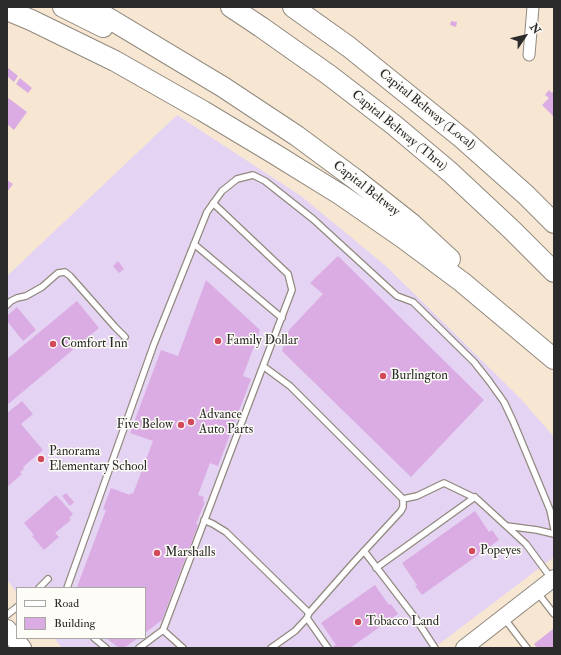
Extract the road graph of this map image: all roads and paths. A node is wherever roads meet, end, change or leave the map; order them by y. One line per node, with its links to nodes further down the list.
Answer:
1 (63, 7): 7 (highway)
2 (90, 7): 7 (highway)
3 (231, 7): 12 (highway, Capital Beltway (Thru))
4 (293, 7): 10 (highway, Capital Beltway (Local))
5 (534, 7): 8 (street)
6 (7, 10): 16 (highway)
7 (157, 47): 16 (highway, Capital Beltway)
8 (529, 55)
9 (213, 203): 11 (lane); 14 (lane); 22 (lane)
10 (554, 223)
11 (194, 244): 14 (lane); 29 (lane)
12 (554, 272)
13 (7, 305): 15 (lane)
14 (282, 318): 17 (lane)
15 (125, 337)
16 (554, 358)
17 (263, 366): 19 (lane); 20 (lane)
18 (475, 497): 19 (lane); 21 (lane); 25 (lane)
19 (403, 499): 24 (lane)
20 (204, 520): 34 (lane); 37 (lane)
21 (507, 526): 23 (lane); 27 (lane)
22 (554, 528)
23 (554, 534)
24 (364, 551): 25 (lane); 34 (lane)
25 (376, 568): 45 (lane)
26 (48, 579): 28 (lane)
27 (553, 579): 30 (main road)
28 (40, 587)
29 (67, 587)
30 (536, 592): 32 (lane); 35 (main road)
31 (16, 608): 33 (lane)
32 (554, 614)
33 (7, 615)
34 (308, 616): 43 (lane); 44 (lane)
35 (503, 618): 46 (main road); 47 (lane)
36 (7, 629): 39 (main road)
37 (163, 630): 41 (lane); 42 (lane)
38 (95, 639): 40 (lane)
39 (22, 648)
40 (106, 648)
41 (139, 648)
42 (183, 648)
43 (271, 648)
44 (328, 648)
45 (435, 648)
46 (464, 648)
47 (527, 648)

